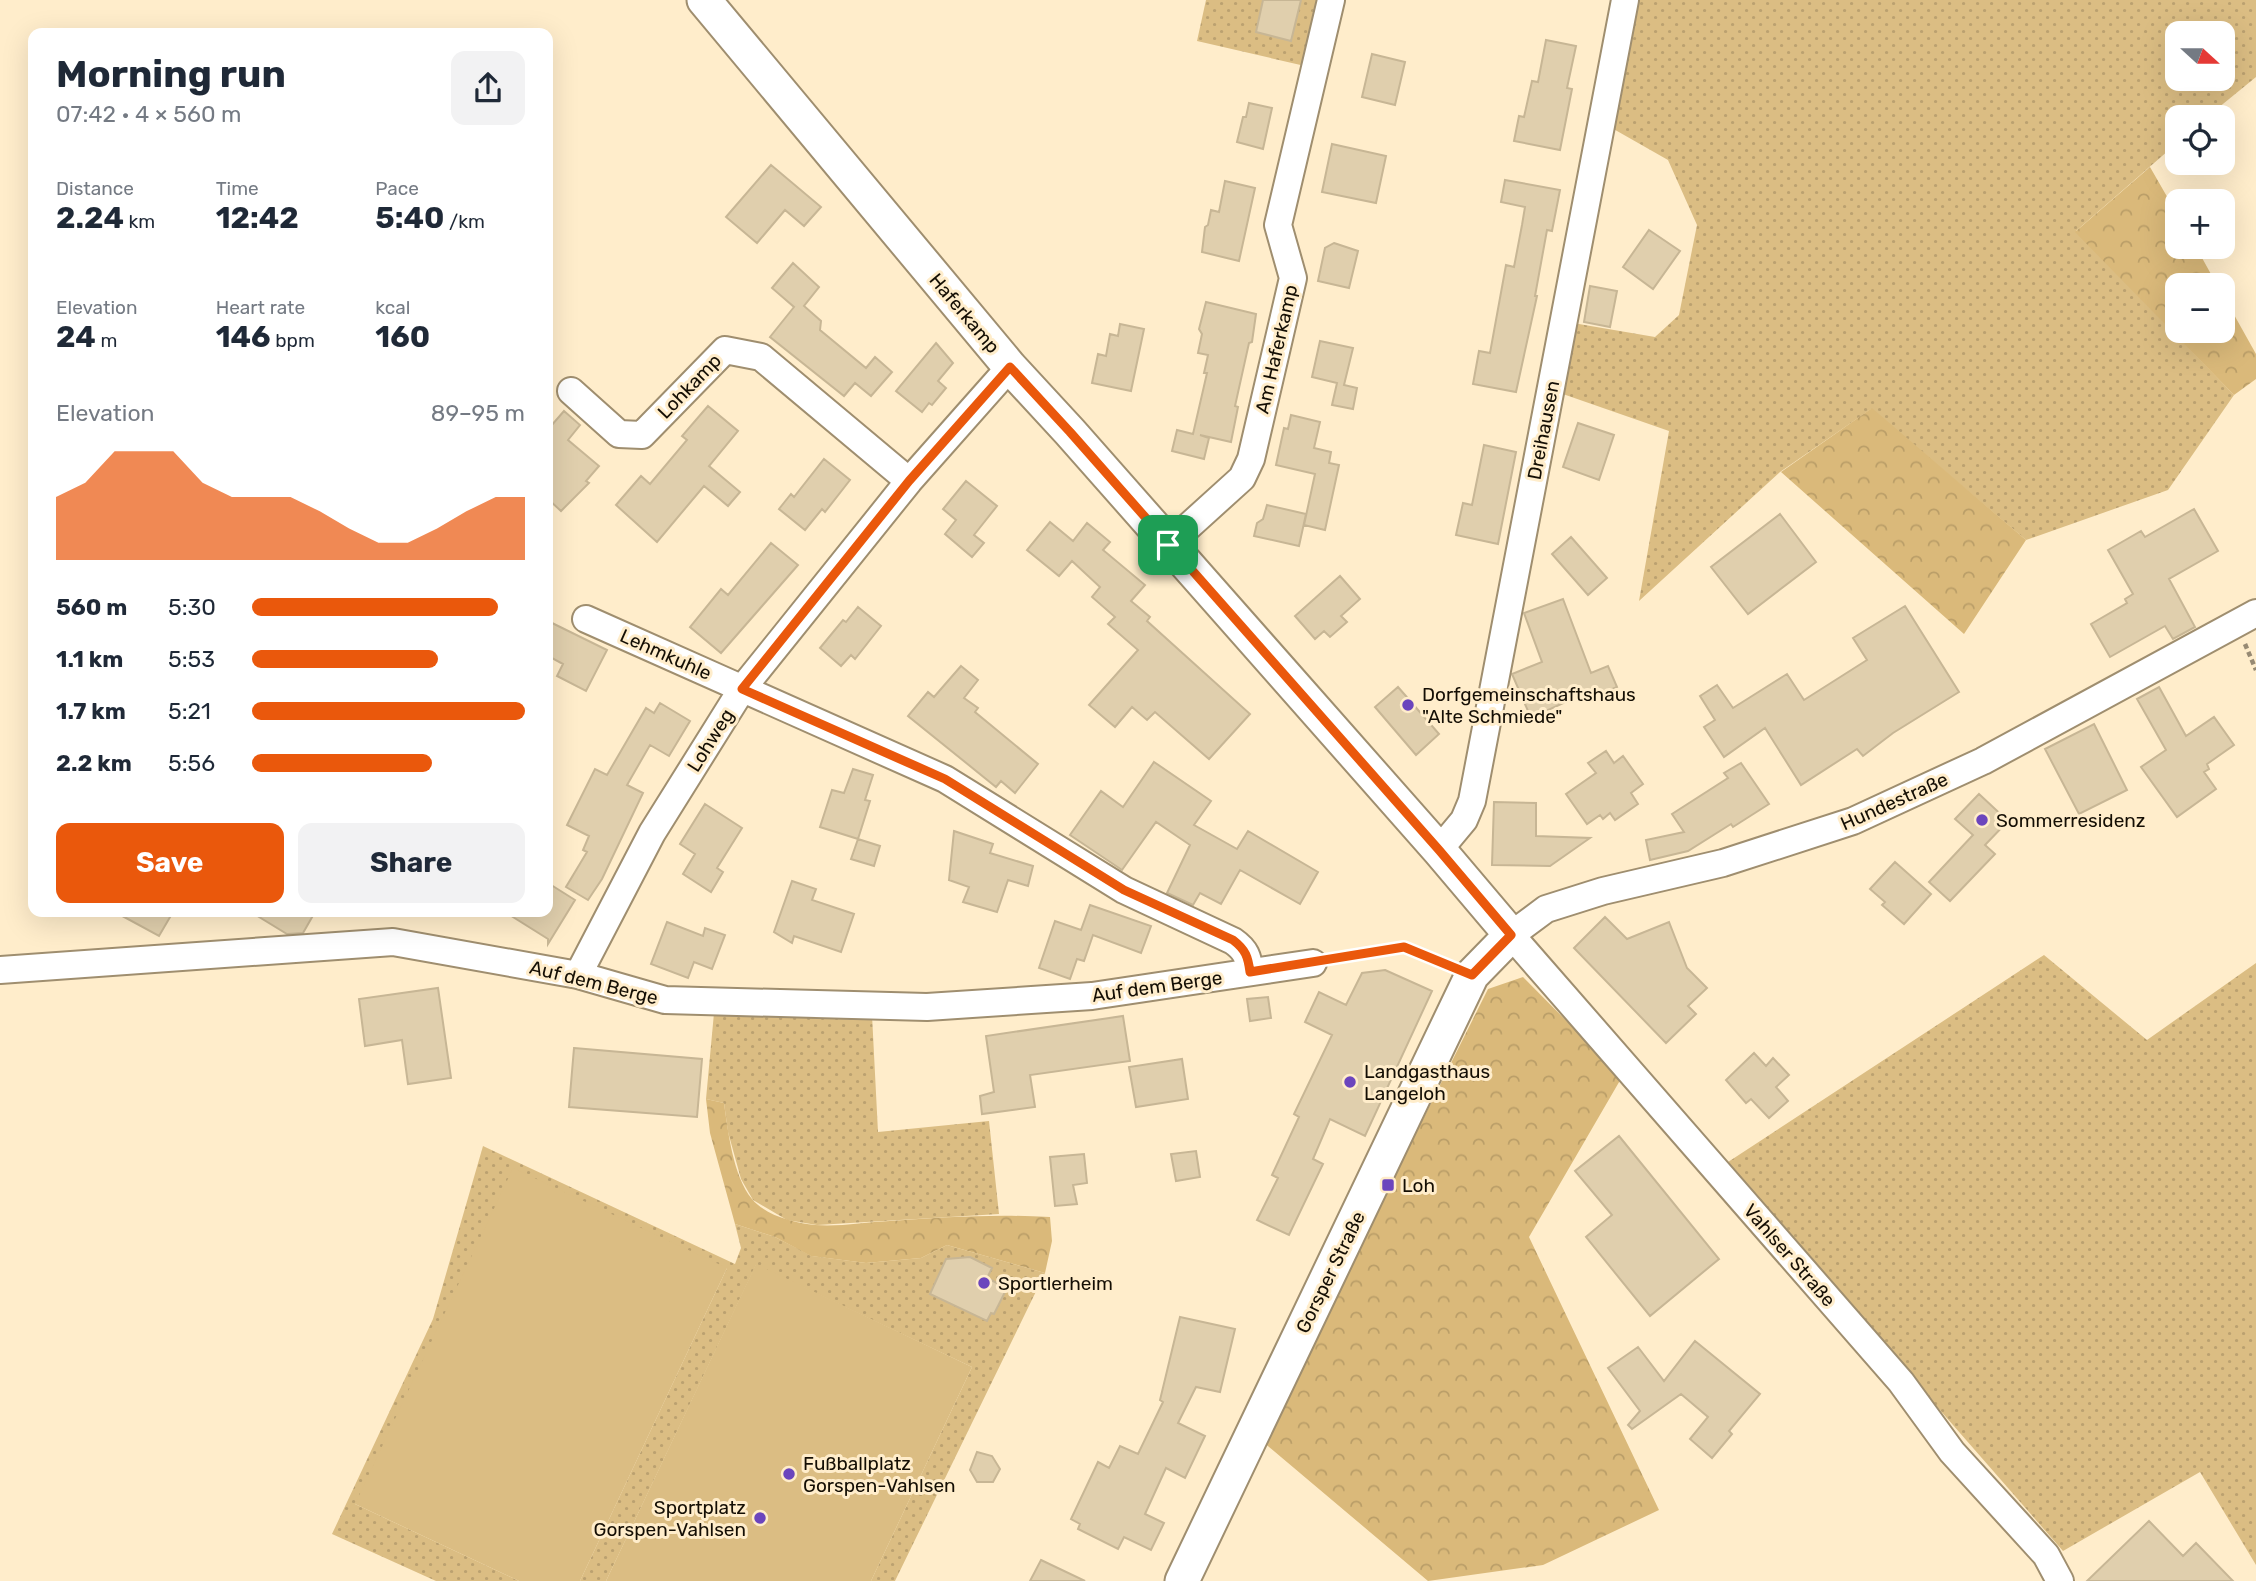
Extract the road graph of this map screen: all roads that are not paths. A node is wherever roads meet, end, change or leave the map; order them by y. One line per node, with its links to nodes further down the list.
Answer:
1 (704, 0): 4 (street, Haferkamp)
2 (1331, 0): 7 (street, Am Haferkamp)
3 (1625, 0): 11 (street, Dreihausen)
4 (1010, 367): 6 (street, Lohweg); 7 (street, Haferkamp)
5 (571, 391): 6 (street, Lohkamp)
6 (909, 481): 10 (street, Lohweg)
7 (1168, 545): 11 (street, Haferkamp)
8 (2256, 613): 12 (street, Hundestraße)
9 (586, 619): 10 (street, Lehmkuhle)
10 (742, 689): 15 (street, Lehmkuhle); 16 (street, Lohweg)
11 (1439, 850): 12 (street, Haferkamp)
12 (1511, 935): 17 (street, Gorsper Straße); 18 (street, Vahlser Straße)
13 (1313, 963): 15 (street, Auf dem Berge)
14 (0, 970): 16 (street, Auf dem Berge)
15 (1250, 972): 16 (street, Auf dem Berge)
16 (578, 975)
17 (1182, 1581)
18 (2060, 1581)

